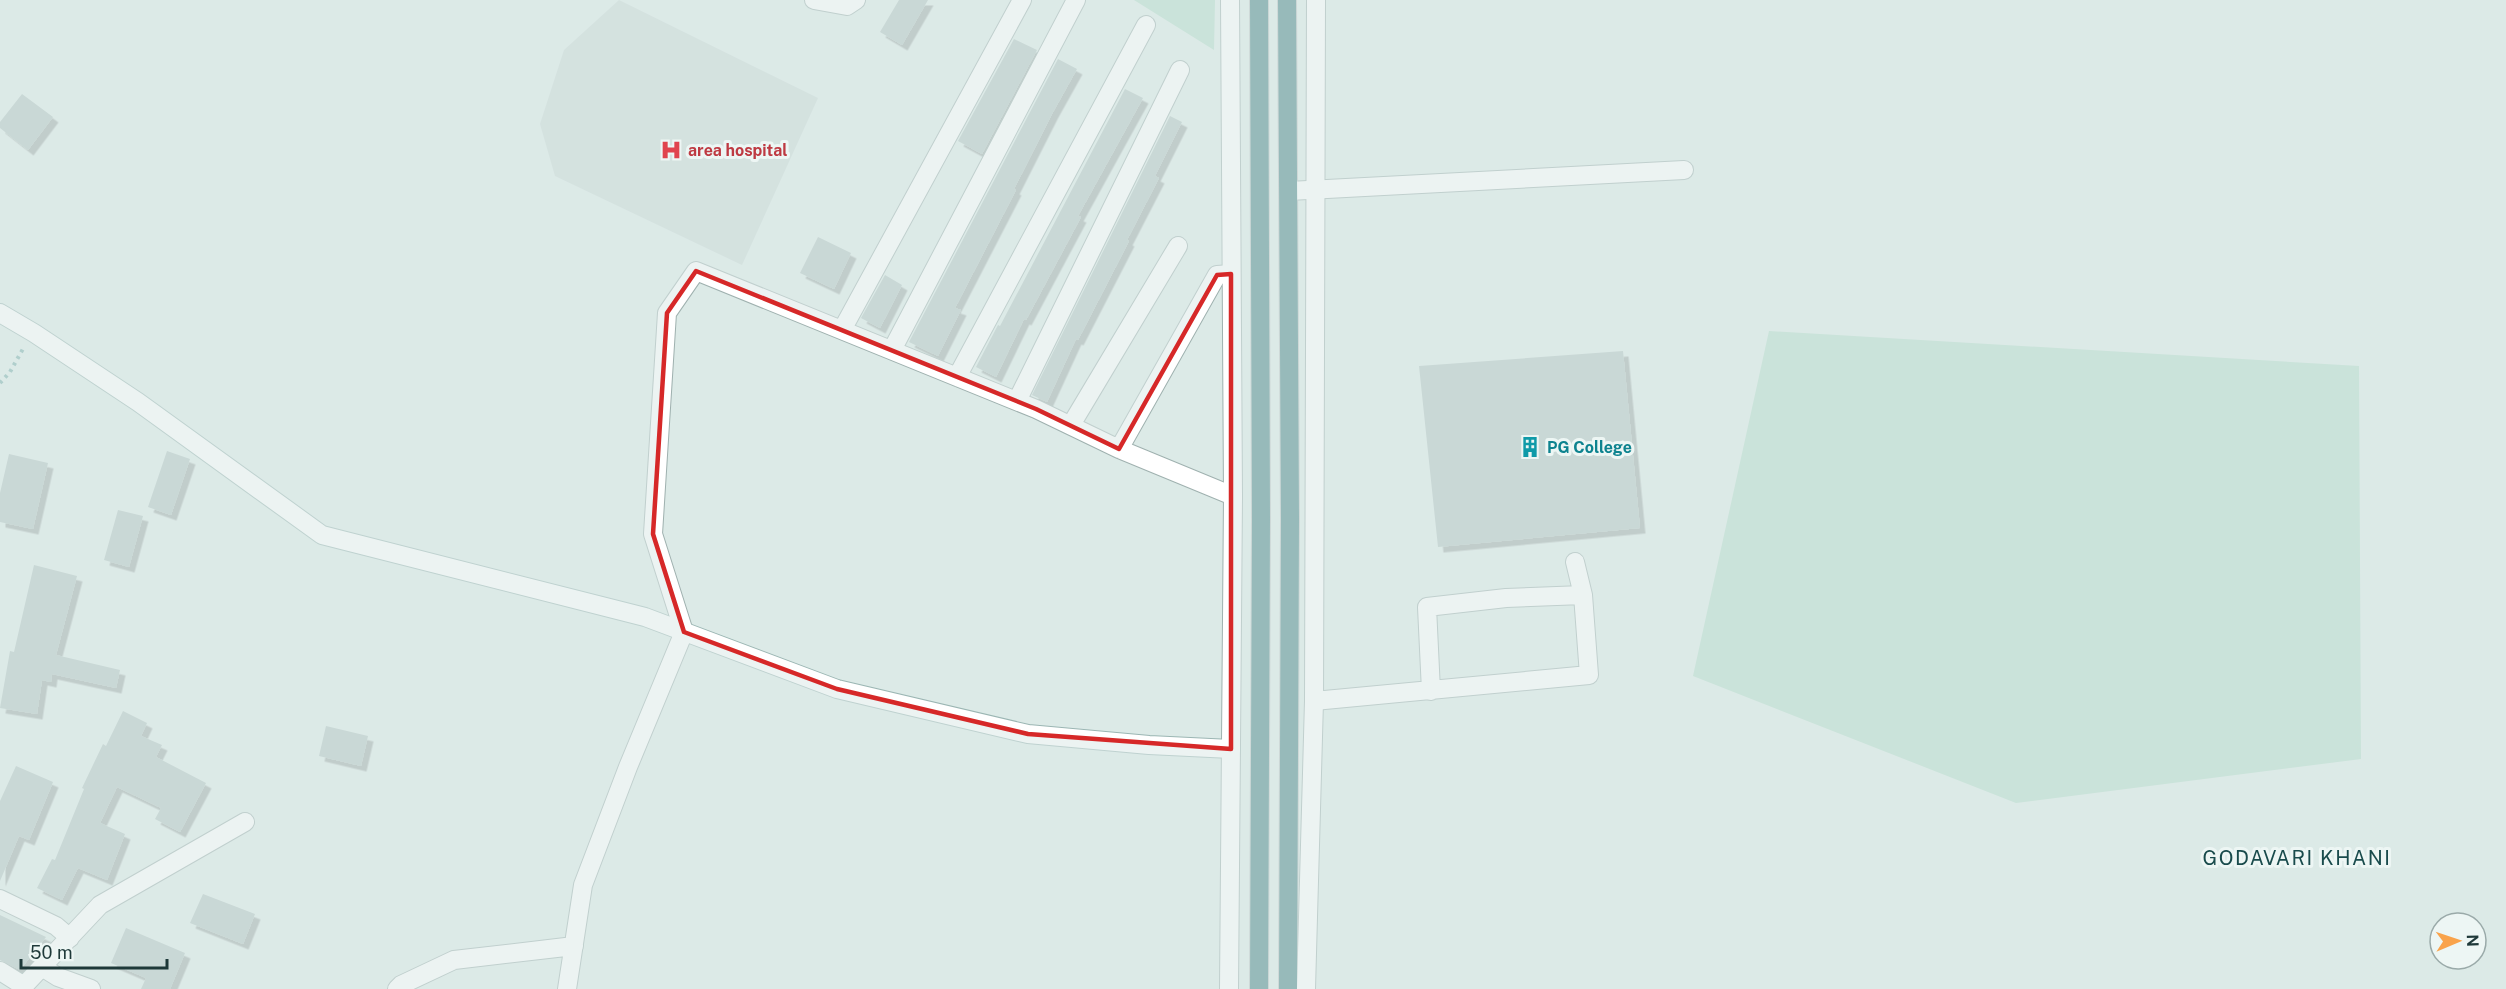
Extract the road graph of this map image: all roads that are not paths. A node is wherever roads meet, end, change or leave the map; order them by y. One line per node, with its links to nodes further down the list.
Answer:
1 (814, 0): 9 (street)
2 (856, 0): 9 (street)
3 (1022, 0): 18 (street)
4 (1076, 0): 19 (street)
5 (1230, 0): 16 (street)
6 (1259, 0): 42 (highway)
7 (1287, 0): 14 (highway)
8 (1316, 0): 13 (street)
9 (837, 2)
10 (1146, 25): 20 (street)
11 (1180, 70): 21 (street)
12 (1684, 170): 13 (street)
13 (1317, 189): 14 (street); 29 (street)
14 (1289, 191): 43 (highway)
15 (1178, 246): 22 (street)
16 (1231, 274): 23 (street); 24 (street)
17 (0, 313): 27 (street)
18 (842, 330): 19 (street); 27 (street)
19 (892, 350): 20 (street)
20 (957, 377): 21 (street)
21 (1017, 401): 22 (street)
22 (1071, 425): 23 (street)
23 (1119, 449): 24 (street)
24 (1233, 496): 30 (street)
25 (1575, 562): 26 (street)
26 (1583, 595): 28 (street); 28 (street)
27 (684, 632): 30 (street); 34 (street)
28 (1431, 691): 29 (street)
29 (1314, 701): 44 (street)
30 (1231, 749): 41 (street)
31 (245, 822): 33 (street)
32 (0, 899): 33 (street)
33 (70, 938): 35 (street)
34 (574, 946): 39 (street); 40 (street)
35 (42, 967): 37 (street); 38 (street)
36 (0, 971): 37 (street)
37 (22, 987)
38 (91, 989)
39 (397, 989)
40 (567, 989)
41 (1229, 989)
42 (1259, 989)
43 (1288, 989)
44 (1306, 989)

